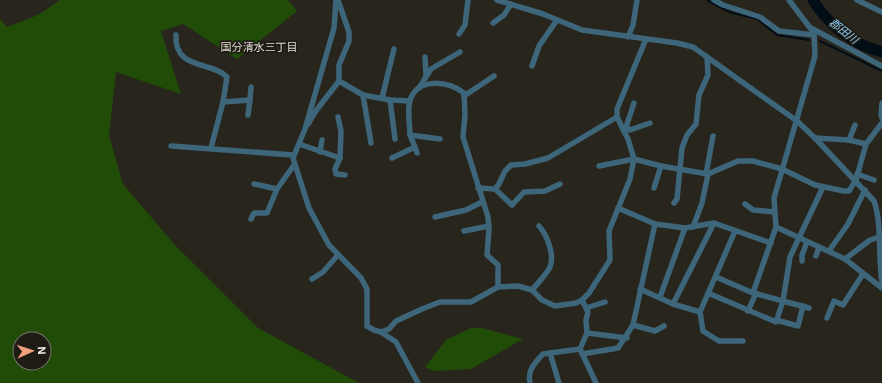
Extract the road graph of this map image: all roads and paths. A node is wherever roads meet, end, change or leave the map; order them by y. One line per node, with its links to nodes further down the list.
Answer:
1 (337, 0): 26 (street); 47 (street)
2 (468, 0): 13 (street)
3 (497, 0): 8 (street)
4 (637, 0): 16 (street)
5 (714, 0): 15 (street)
6 (789, 0): 12 (street)
7 (857, 0): 9 (street)
8 (511, 4): 10 (street); 11 (street)
9 (882, 12)
10 (556, 20): 16 (street); 22 (street)
11 (493, 23)
12 (811, 28): 15 (street); 23 (street)
13 (459, 34)
14 (176, 35): 35 (street)
15 (814, 36): 42 (street)
16 (628, 37): 17 (street)
17 (646, 39): 21 (street); 40 (street)
18 (394, 49): 31 (street)
19 (460, 52): 24 (street)
20 (425, 57): 24 (street)
21 (707, 57): 42 (street); 69 (street)
22 (532, 66)
23 (882, 66)
24 (426, 75): 28 (street)
25 (494, 76): 30 (street)
26 (339, 81): 29 (street); 47 (street)
27 (251, 87): 32 (street)
28 (419, 88): 30 (street); 34 (street)
29 (363, 95): 31 (street); 55 (street)
30 (464, 96): 78 (street)
31 (382, 98): 33 (street)
32 (250, 100): 35 (street); 38 (street)
33 (390, 100): 34 (street); 51 (street)
34 (410, 101): 48 (street)
35 (223, 102): 59 (street)
36 (634, 103): 46 (street)
37 (882, 103): 41 (street)
38 (248, 116)
39 (338, 117): 62 (street)
40 (617, 117): 46 (street); 81 (street)
41 (882, 118)
42 (797, 121): 50 (street); 68 (street)
43 (650, 123): 46 (street)
44 (882, 123): 57 (street)
45 (855, 125): 54 (street)
46 (625, 128): 64 (street)
47 (305, 129): 56 (street)
48 (410, 135): 52 (street); 63 (street)
49 (714, 136): 70 (street)
50 (815, 138): 54 (street); 73 (street)
51 (395, 139)
52 (440, 139)
53 (322, 140): 60 (street)
54 (849, 140): 57 (street)
55 (371, 143)
56 (299, 144): 60 (street); 61 (street)
57 (866, 144): 71 (street)
58 (171, 146): 59 (street)
59 (211, 148): 61 (street)
60 (320, 152): 62 (street)
61 (293, 155): 65 (street)
62 (340, 158): 72 (street)
63 (392, 158)
64 (634, 159): 66 (street); 67 (street); 86 (street)
65 (294, 165): 80 (street); 106 (street)
66 (599, 166)
67 (661, 166): 69 (street); 79 (street)
68 (782, 169): 70 (street); 77 (street); 87 (street)
69 (680, 170): 70 (street); 84 (street)
70 (707, 174): 94 (street)
71 (857, 174): 73 (street); 74 (street)
72 (345, 175)
73 (856, 180): 77 (street); 82 (street)
74 (874, 180)
75 (254, 184): 80 (street)
76 (560, 184): 81 (street)
77 (823, 187): 101 (street)
78 (478, 188): 81 (street); 83 (street)
79 (654, 188)
80 (277, 189): 89 (street)
81 (495, 189)
82 (865, 190): 97 (street); 105 (street)
83 (482, 202): 88 (street); 92 (street)
84 (674, 203)
85 (745, 204): 87 (street)
86 (618, 208): 91 (street); 121 (street)
87 (774, 212): 95 (street)
88 (435, 216)
89 (251, 219)
90 (714, 223): 94 (street); 98 (street); 124 (street)
91 (655, 224): 96 (street); 116 (street)
92 (489, 226): 99 (street); 114 (street)
93 (539, 226): 117 (street)
94 (693, 227): 96 (street)
95 (776, 227): 101 (street); 103 (street)
96 (686, 228): 120 (street)
97 (881, 229): 100 (street)
98 (735, 231): 103 (street); 111 (street)
99 (464, 232)
100 (879, 237): 108 (street); 113 (street)
101 (798, 238): 102 (street); 122 (street)
102 (807, 242): 104 (street); 109 (street)
103 (771, 243): 119 (street)
104 (819, 247): 105 (street); 107 (street)
105 (829, 252): 108 (street)
106 (338, 256): 112 (street); 134 (street)
107 (816, 256)
108 (845, 259): 110 (street)
109 (802, 262)
110 (863, 274): 115 (street); 130 (street)
111 (716, 277): 118 (street); 119 (street)
112 (312, 279)
113 (882, 282)
114 (498, 287): 117 (street); 134 (street)
115 (882, 288)
116 (640, 289): 120 (street); 132 (street)
117 (532, 290): 121 (street)
118 (708, 293): 128 (street); 129 (street)
119 (755, 293): 122 (street); 128 (street)
120 (660, 297): 124 (street)
121 (582, 300): 126 (street)
122 (783, 301): 125 (street); 131 (street)
123 (605, 302): 126 (street)
124 (674, 304): 129 (street)
125 (802, 306): 127 (street); 131 (street)
126 (586, 308): 135 (street)
127 (809, 308)
128 (748, 311): 131 (street)
129 (700, 312): 137 (street)
130 (827, 318)
131 (776, 320)
132 (633, 325): 133 (street); 136 (street)
133 (664, 326)
134 (381, 332): 140 (street)
135 (587, 333): 136 (street); 139 (street)
136 (626, 338): 139 (street)
137 (743, 341)
138 (550, 352): 139 (street); 141 (street); 142 (street)
139 (581, 352): 143 (street)
140 (418, 383)
141 (530, 383)
142 (559, 383)
143 (596, 383)

